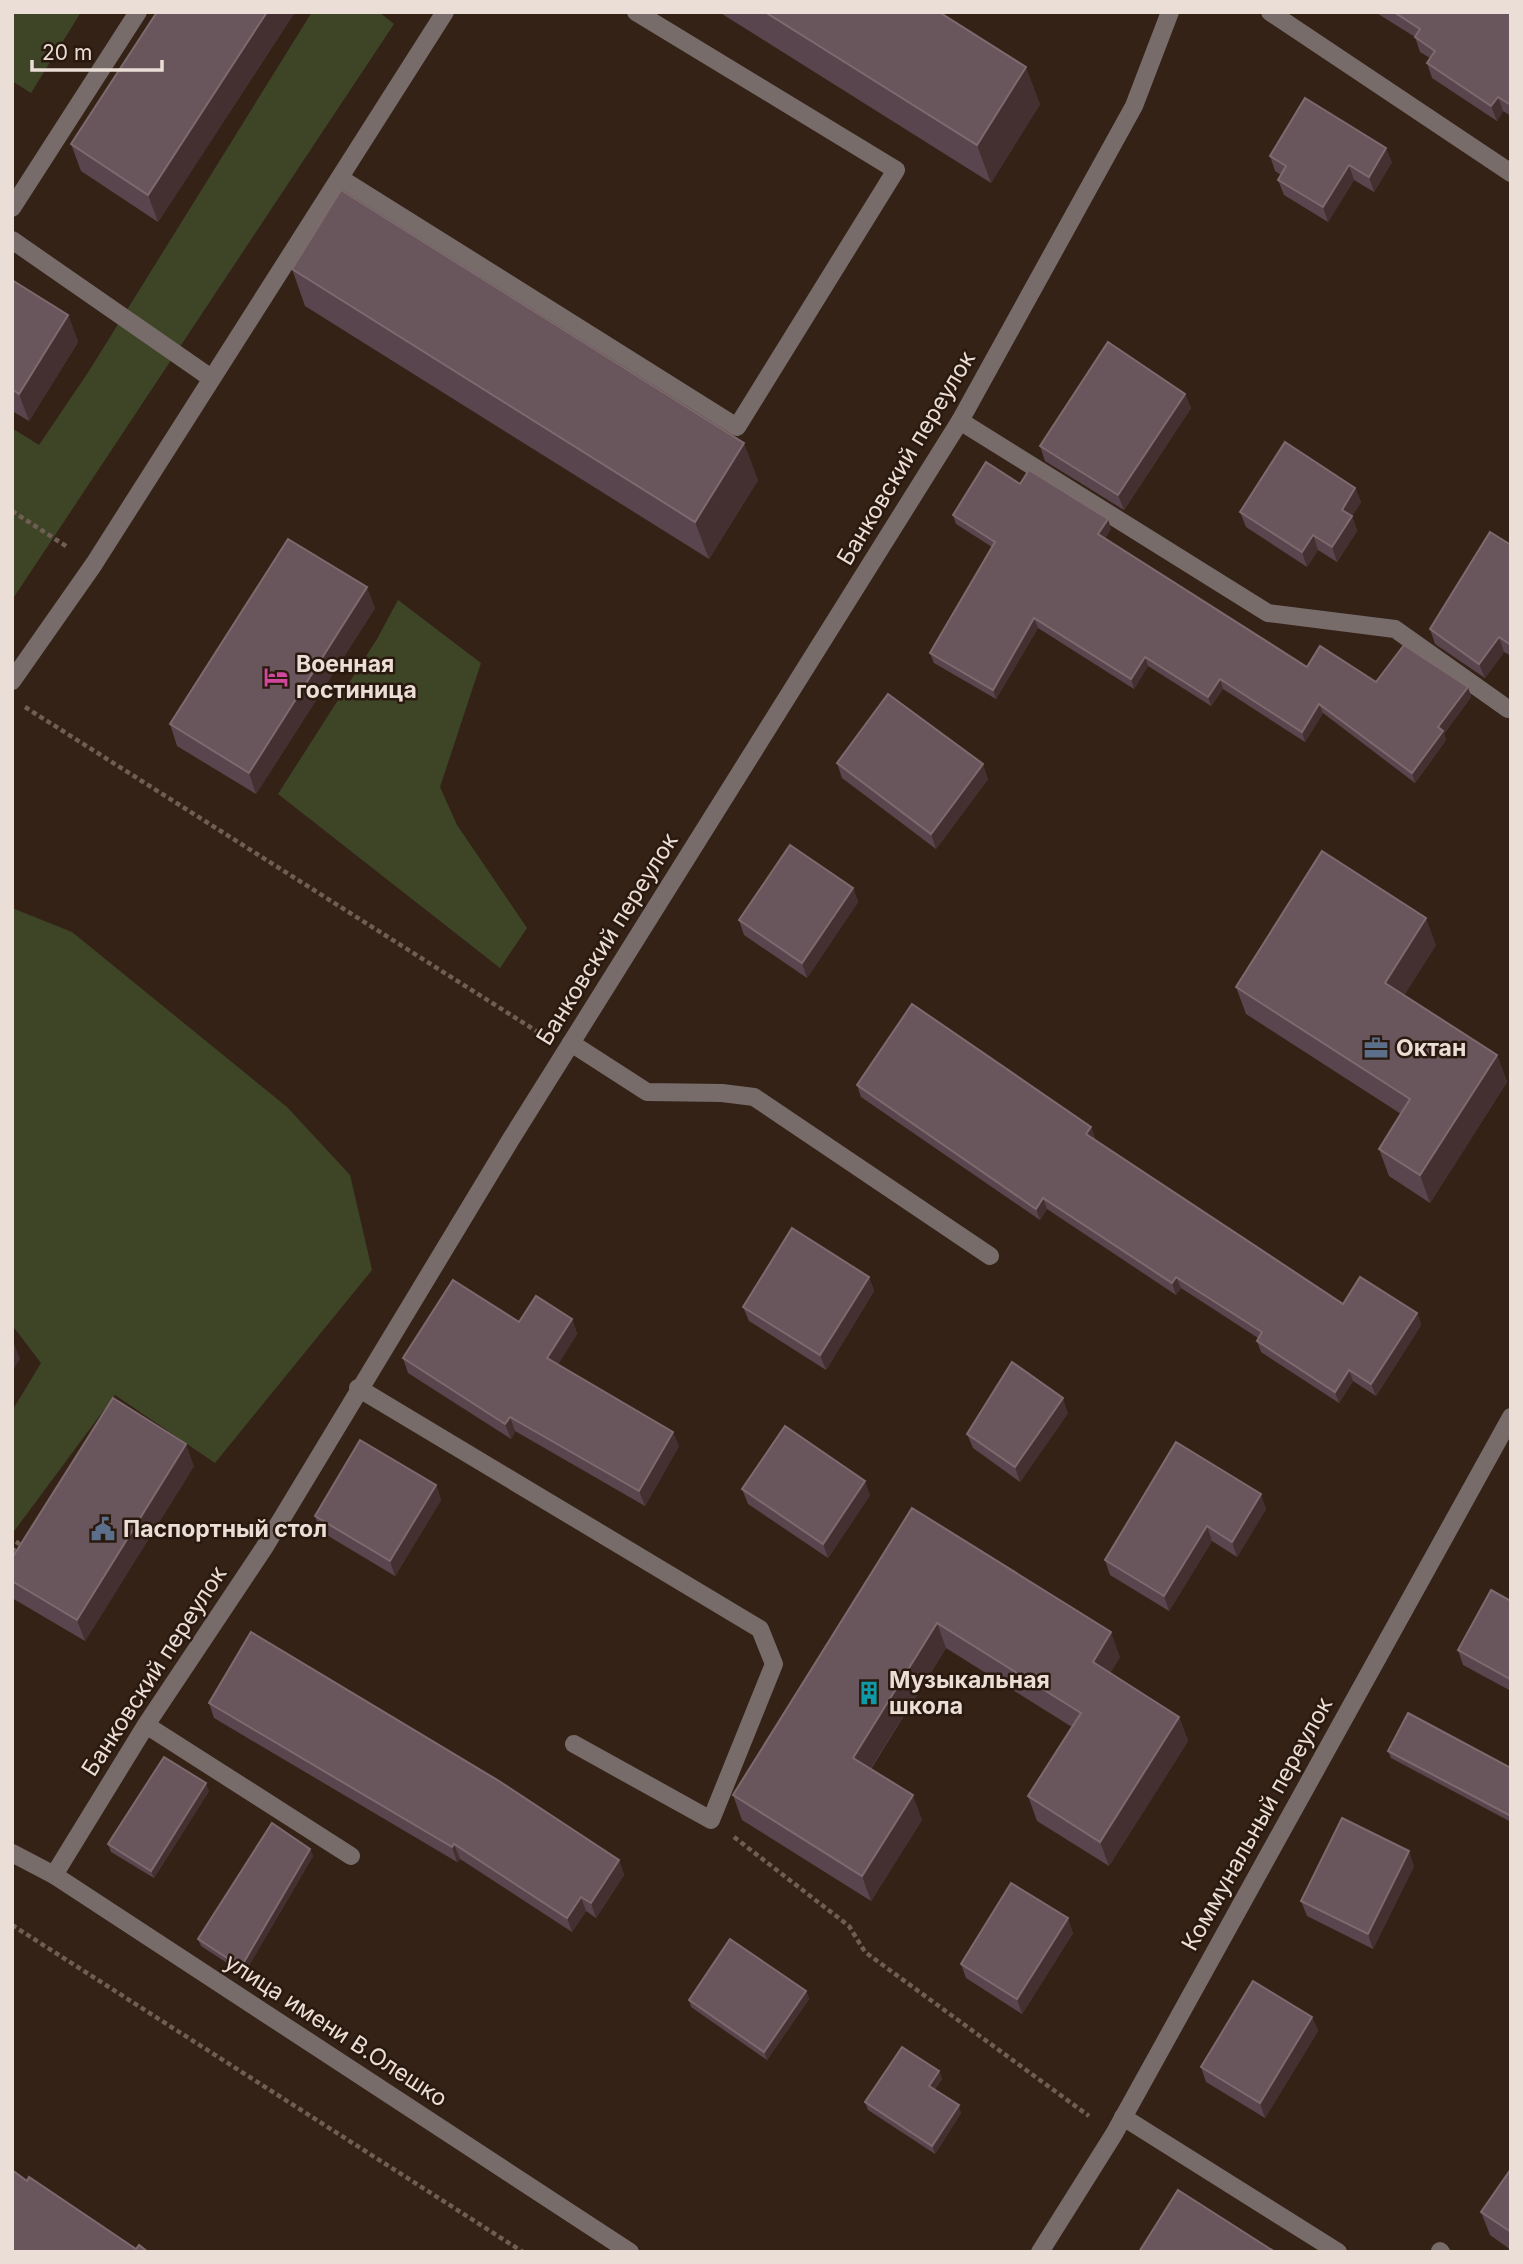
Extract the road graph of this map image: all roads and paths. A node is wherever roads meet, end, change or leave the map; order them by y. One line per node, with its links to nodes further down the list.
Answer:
1 (138, 12): 8 (street)
2 (445, 12): 7 (street)
3 (636, 12): 7 (street)
4 (1170, 12): 11 (street, Банковский переулок)
5 (1270, 12): 6 (street)
6 (1511, 173)
7 (340, 178): 10 (street)
8 (12, 208)
9 (12, 240): 10 (street)
10 (211, 378): 13 (street)
11 (960, 421): 16 (street); 17 (street, Банковский переулок)
12 (12, 512): 13 (path)
13 (94, 564): 14 (street)
14 (12, 681)
15 (24, 707): 17 (path)
16 (1508, 709)
17 (569, 1046): 18 (street); 19 (street, Банковский переулок)
18 (990, 1256)
19 (358, 1388): 23 (street, Банковский переулок); 25 (street)
20 (1511, 1417): 30 (street, Коммунальный переулок)
21 (19, 1541): 22 (path)
22 (12, 1552)
23 (146, 1725): 27 (street); 28 (street, Банковский переулок)
24 (574, 1744): 25 (street)
25 (712, 1820): 31 (path)
26 (12, 1853): 28 (street, улица имени В.Олешко)
27 (351, 1856)
28 (54, 1875): 33 (street, улица имени В.Олешко)
29 (12, 1925): 32 (path)
30 (1123, 2117): 31 (street, Коммунальный переулок); 35 (street)
31 (1114, 2134): 34 (street, Коммунальный переулок)
32 (523, 2252)
33 (630, 2252)
34 (1040, 2252)
35 (1338, 2252)

